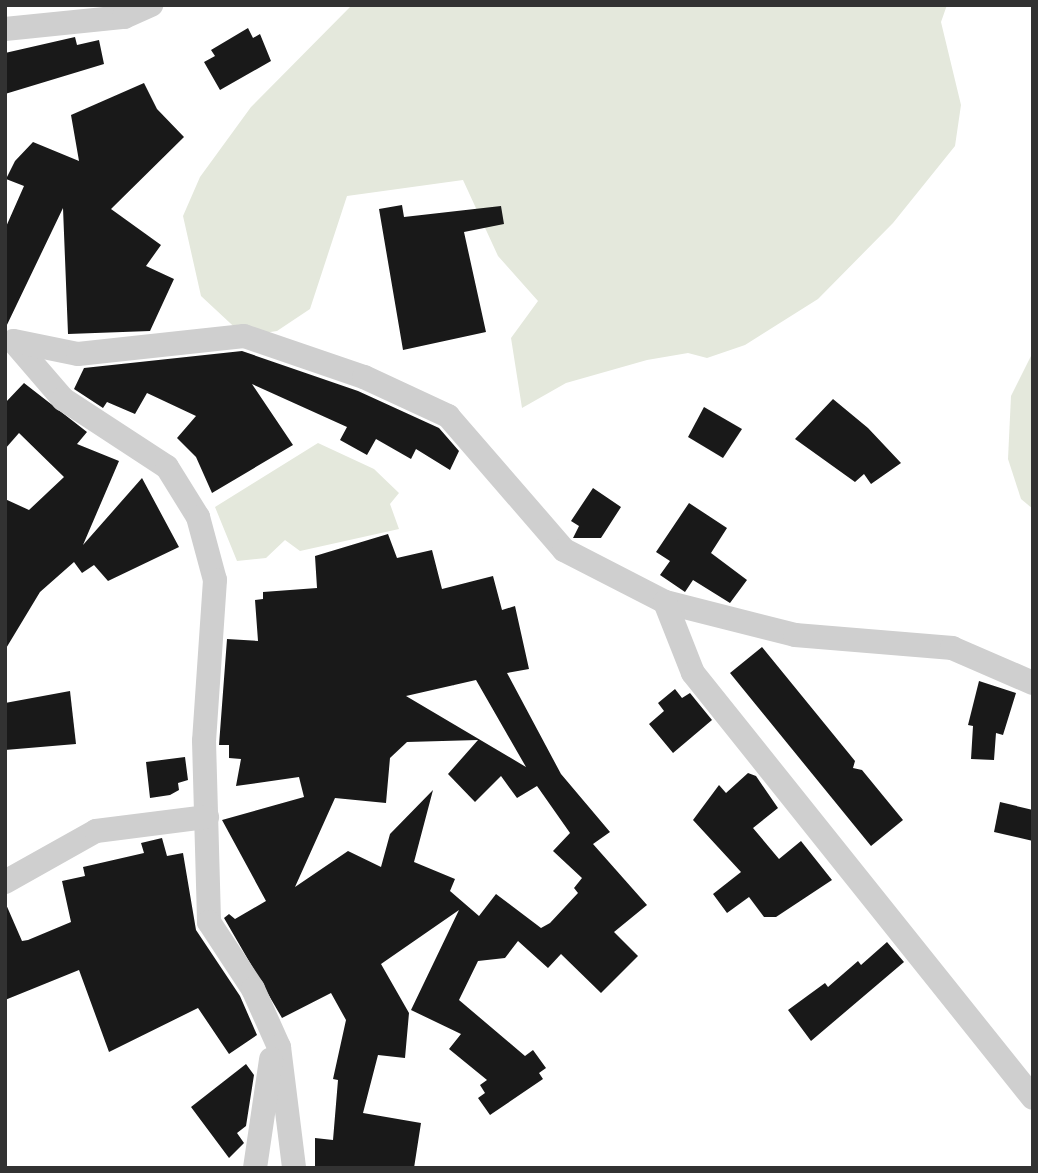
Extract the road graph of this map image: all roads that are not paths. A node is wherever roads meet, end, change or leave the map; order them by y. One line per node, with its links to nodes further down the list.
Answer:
1 (151, 5): 2 (street)
2 (15, 19)
3 (10, 341): 4 (street); 6 (street)
4 (665, 602): 5 (street); 9 (street)
5 (1033, 683)
6 (207, 817): 7 (street); 8 (street)
7 (5, 882)
8 (279, 1047): 10 (street); 11 (street)
9 (1033, 1098)
10 (256, 1168)
11 (294, 1168)

